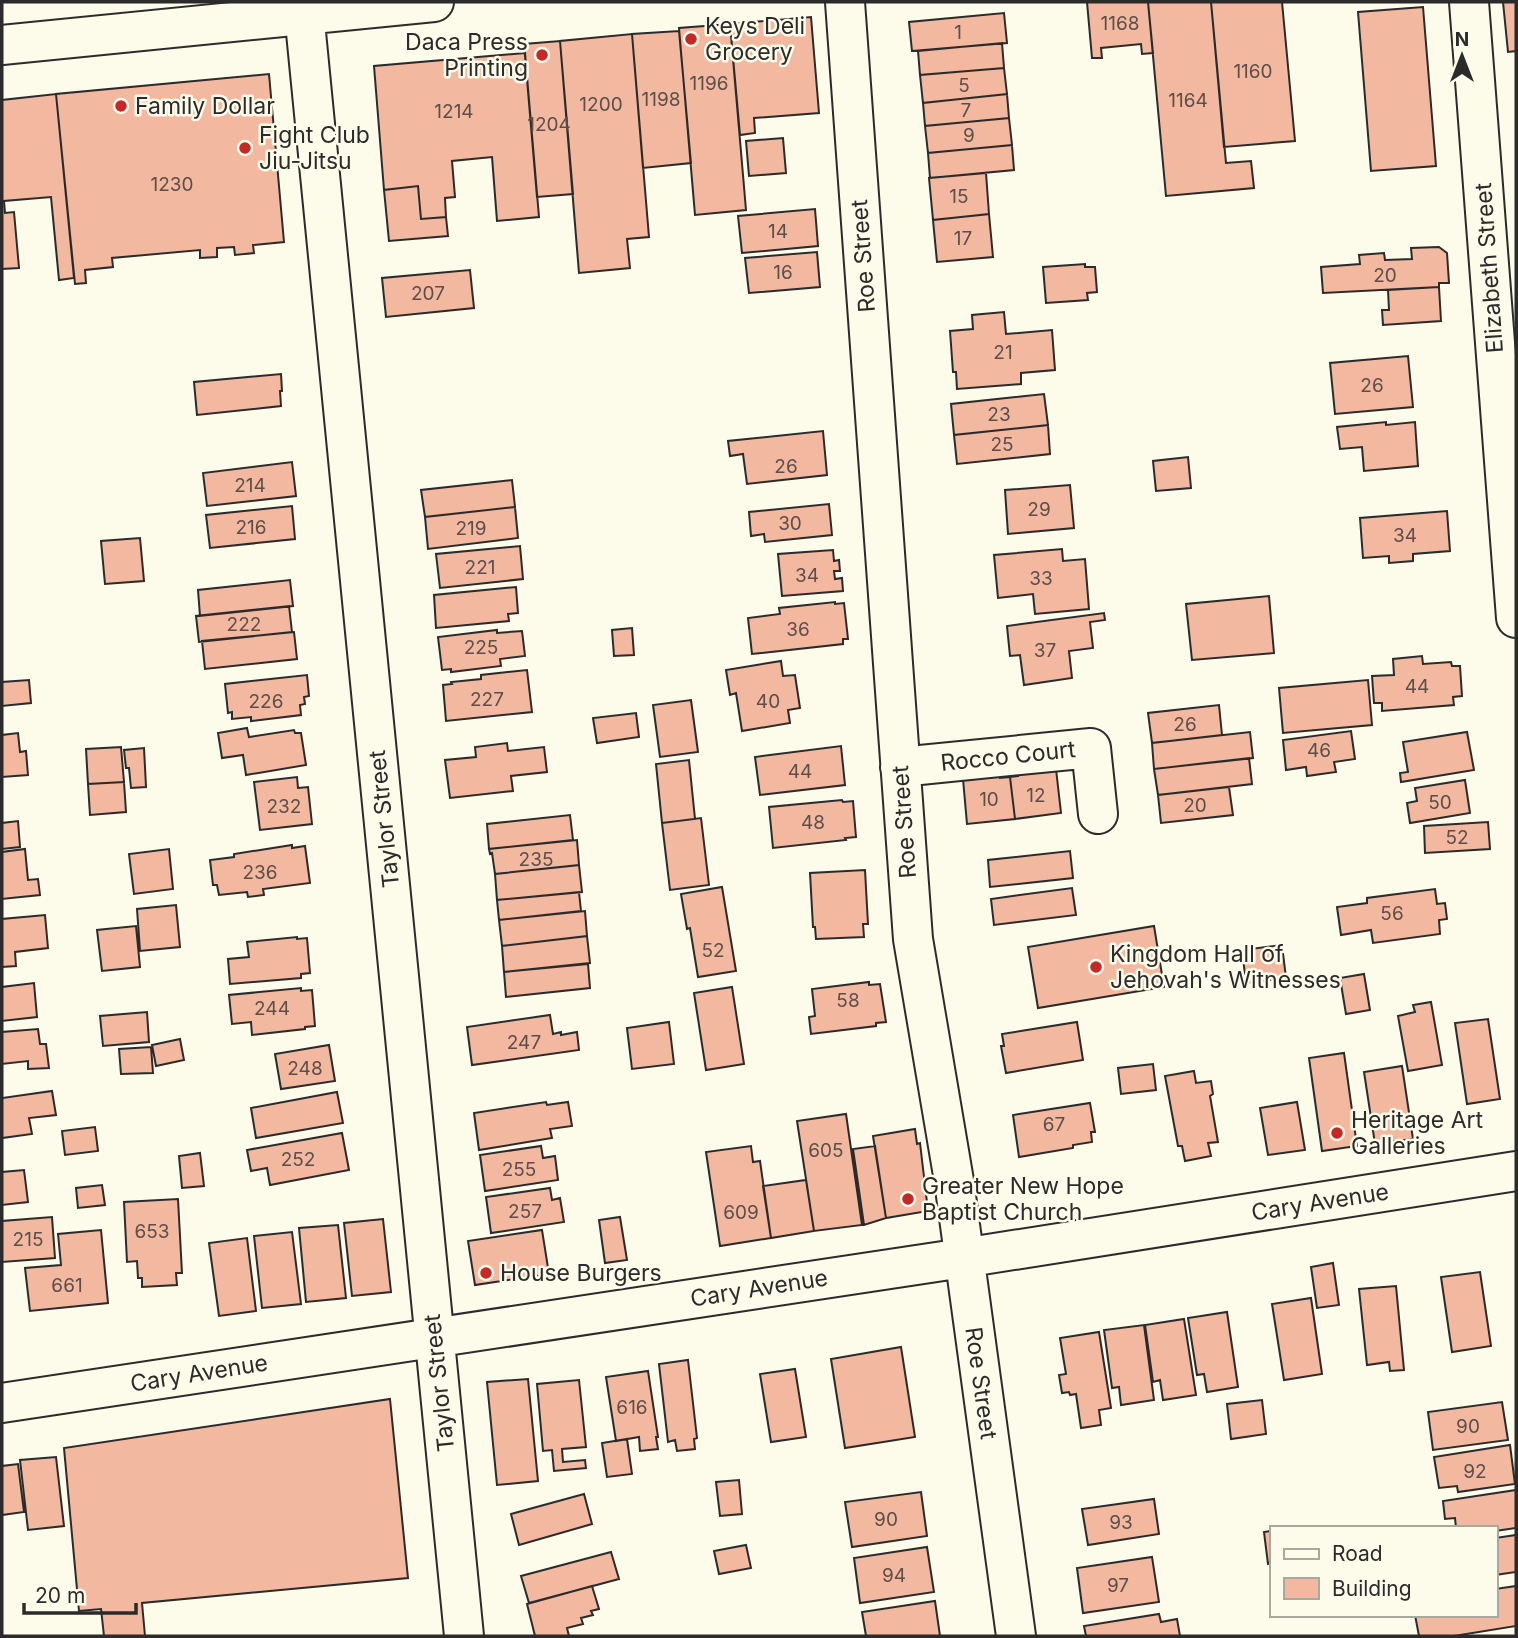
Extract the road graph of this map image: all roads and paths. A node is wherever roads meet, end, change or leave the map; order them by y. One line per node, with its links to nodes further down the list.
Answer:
1 (434, 2): 4 (street)
2 (845, 2): 7 (street, Roe Street)
3 (1469, 2): 6 (street, Elizabeth Street)
4 (304, 8): 5 (street); 11 (street, Taylor Street)
5 (2, 45)
6 (1516, 618)
7 (900, 767): 8 (street, Rocco Court); 10 (street, Roe Street)
8 (1098, 814)
9 (1516, 1171): 10 (street, Cary Avenue)
10 (963, 1258): 11 (street, Cary Avenue); 14 (street, Roe Street)
11 (435, 1337): 12 (street, Cary Avenue); 13 (street, Taylor Street)
12 (2, 1403)
13 (464, 1636)
14 (1016, 1636)

